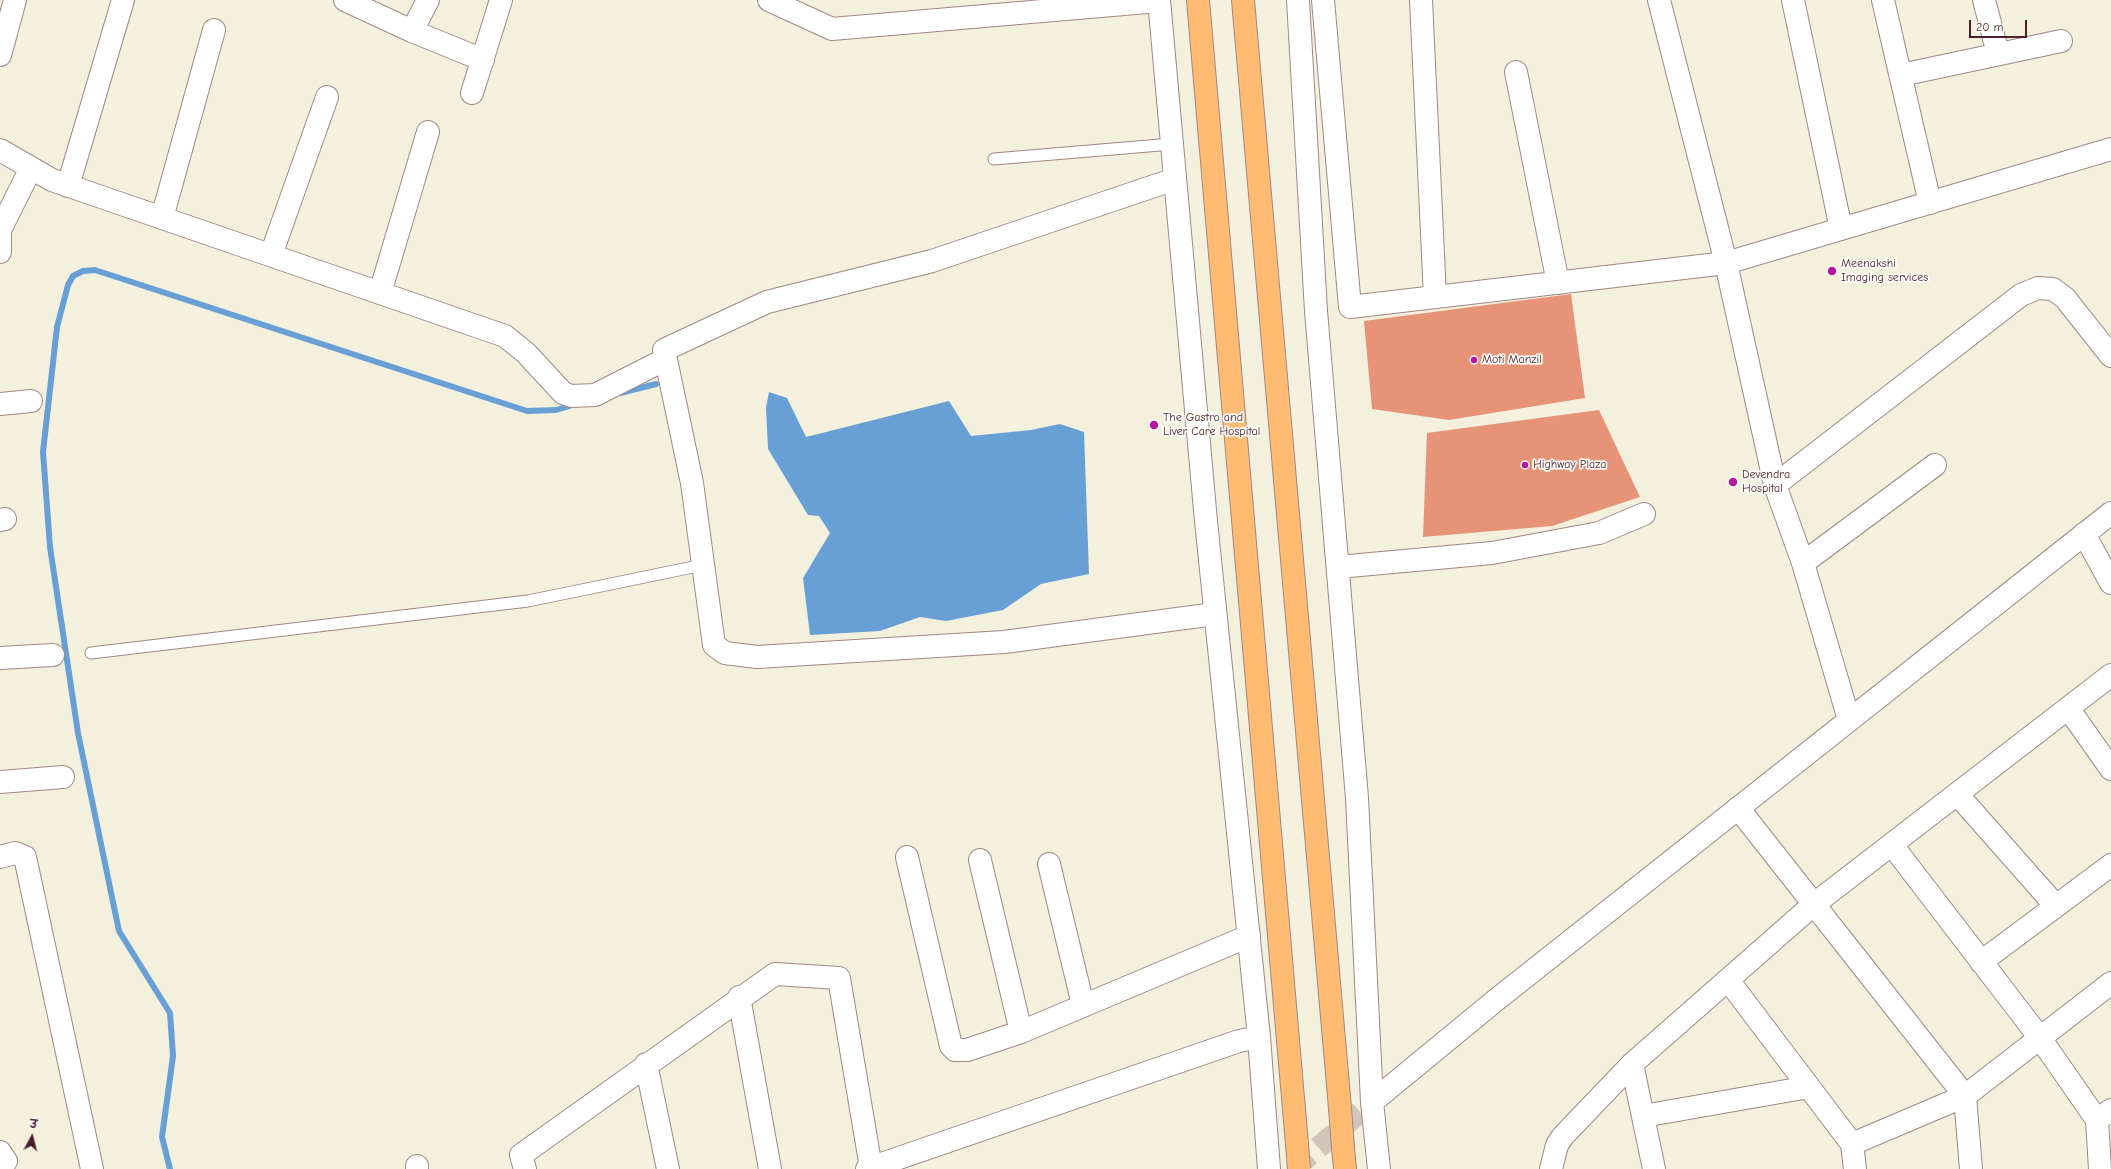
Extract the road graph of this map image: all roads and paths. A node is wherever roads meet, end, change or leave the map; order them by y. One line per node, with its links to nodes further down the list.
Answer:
1 (15, 0): 21 (street)
2 (123, 0): 34 (street)
3 (344, 0): 18 (street)
4 (428, 0): 18 (street)
5 (501, 0): 22 (street)
6 (769, 0): 7 (street)
7 (1159, 0): 28 (street)
8 (1198, 0): 103 (highway, bridge)
9 (1243, 0): 95 (highway, bridge)
10 (1298, 0): 55 (street)
11 (1323, 0): 43 (street)
12 (1421, 0): 43 (street)
13 (1659, 0): 40 (street)
14 (1793, 0): 37 (street)
15 (1883, 0): 24 (street)
16 (1984, 0): 20 (street)
17 (214, 30): 36 (street)
18 (412, 31): 22 (street)
19 (2061, 41): 20 (street)
20 (1998, 54): 24 (street)
21 (0, 55)
22 (483, 60): 25 (street)
23 (1516, 72): 41 (street)
24 (1901, 75): 35 (street)
25 (472, 93)
26 (327, 98): 39 (street)
27 (428, 132): 42 (street)
28 (1172, 144): 31 (lane); 33 (street)
29 (2111, 149): 35 (street)
30 (0, 150): 32 (street)
31 (994, 159)
32 (31, 168): 34 (street); 38 (street)
33 (1175, 179): 45 (street); 57 (street)
34 (68, 186): 36 (street)
35 (1930, 202): 37 (street)
36 (162, 218): 39 (street)
37 (1841, 229): 40 (street)
38 (0, 252)
39 (270, 255): 42 (street)
40 (1726, 263): 41 (street); 49 (street)
41 (1558, 283): 43 (street)
42 (380, 293): 45 (street)
43 (1435, 297)
44 (2111, 356): 49 (street)
45 (666, 359): 54 (street)
46 (31, 401): 47 (street)
47 (0, 404)
48 (1935, 465): 53 (street)
49 (1775, 485): 53 (street)
50 (2111, 513): 52 (street)
51 (1644, 514): 55 (street)
52 (2084, 534): 56 (street); 63 (street)
53 (1803, 563): 63 (street)
54 (703, 565): 57 (street); 58 (lane)
55 (1338, 567): 90 (street)
56 (2111, 583)
57 (1215, 614): 77 (street)
58 (91, 653)
59 (53, 655): 60 (street)
60 (0, 658)
61 (2111, 675): 62 (street)
62 (2068, 708): 64 (street); 67 (street)
63 (1849, 720): 68 (street)
64 (2111, 769)
65 (63, 777): 66 (street)
66 (0, 782)
67 (1957, 794): 69 (street); 76 (street)
68 (1738, 808): 75 (street); 90 (street)
69 (1892, 845): 75 (street); 78 (street)
70 (0, 857): 98 (street)
71 (906, 857): 83 (street)
72 (980, 860): 83 (street)
73 (1049, 864): 82 (street)
74 (2111, 865): 76 (street)
75 (1813, 905): 79 (street); 89 (street)
76 (2056, 906): 78 (street)
77 (1248, 936): 82 (street); 84 (street)
78 (1981, 962): 85 (street)
79 (1728, 980): 87 (street); 88 (street)
80 (2111, 983): 85 (street)
81 (739, 998): 86 (street); 96 (street); 101 (street)
82 (1083, 1005): 83 (street)
83 (1021, 1032)
84 (1259, 1037): 96 (street); 102 (street)
85 (2040, 1038): 89 (street); 91 (street)
86 (646, 1064): 99 (street); 100 (street)
87 (1632, 1064): 92 (street); 105 (street)
88 (1810, 1087): 92 (street); 93 (street)
89 (1964, 1096): 93 (street); 108 (street)
90 (1372, 1102): 104 (street)
91 (2104, 1115): 109 (street)
92 (1643, 1116): 106 (street)
93 (1852, 1144): 107 (street)
94 (0, 1152): 97 (street)
95 (1344, 1158)
96 (869, 1168)
97 (1, 1169)
98 (92, 1169)
99 (525, 1169)
100 (668, 1169)
101 (770, 1169)
102 (1269, 1169)
103 (1299, 1169)
104 (1379, 1169)
105 (1551, 1169)
106 (1654, 1169)
107 (1855, 1169)
108 (1971, 1169)
109 (2100, 1169)

